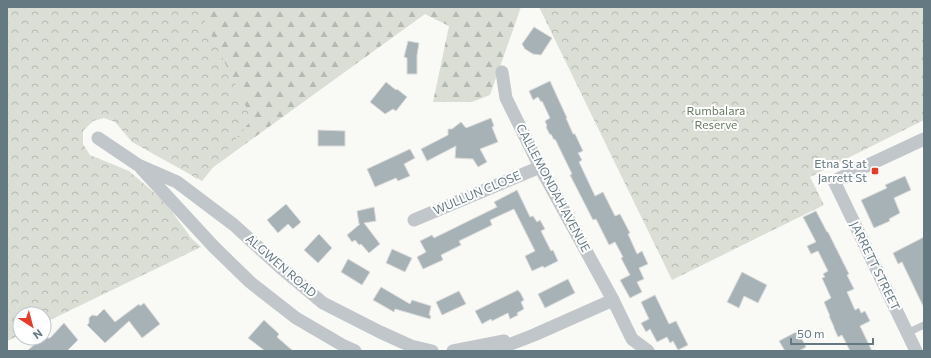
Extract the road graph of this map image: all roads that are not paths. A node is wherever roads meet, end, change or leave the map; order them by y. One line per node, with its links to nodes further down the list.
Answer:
1 (502, 72): 5 (street, CALLEMONDAH AVENUE)
2 (98, 138): 4 (street, ALGWEN ROAD)
3 (924, 138): 9 (street, JARRETT STREET)
4 (138, 165): 11 (street, ALGWEN ROAD); 12 (street, ALGWEN ROAD)
5 (540, 167): 6 (street, WULLUN CLOSE); 7 (street, CALLEMONDAH AVENUE)
6 (414, 220)
7 (612, 300): 10 (street); 15 (street, CALLEMONDAH AVENUE)
8 (924, 325): 9 (lane)
9 (907, 333): 16 (street, JARRETT STREET)
10 (534, 335): 13 (street); 14 (street)
11 (355, 351)
12 (432, 351)
13 (453, 351)
14 (493, 351)
15 (648, 351)
16 (916, 351)

